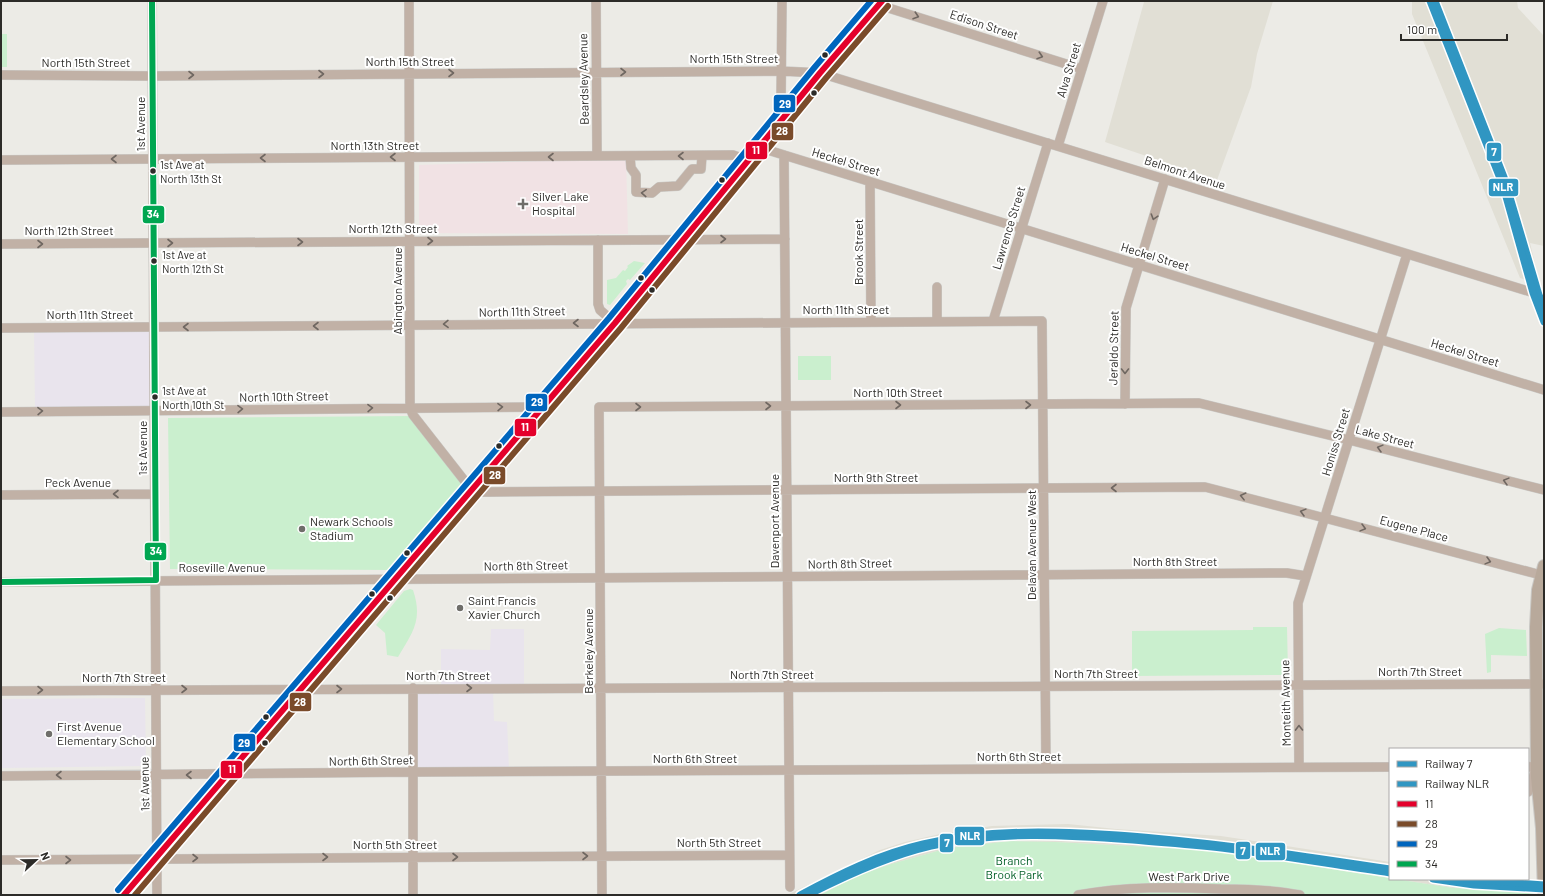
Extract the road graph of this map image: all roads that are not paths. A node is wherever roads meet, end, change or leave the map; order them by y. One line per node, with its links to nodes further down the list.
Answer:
1 (152, 1): 13 (street, 1st Avenue)
2 (409, 1): 11 (street, Abington Avenue)
3 (596, 1): 9 (street, Beardsley Avenue)
4 (782, 1): 8 (street)
5 (1102, 1): 7 (street, Alva Street)
6 (880, 3): 7 (street, Edison Street, one-way to 7); 10 (main road)
7 (1082, 69): 17 (street, Alva Street)
8 (781, 71): 9 (street, North 15th Street, one-way to 8); 10 (street, North 15th Street); 14 (street)
9 (596, 72): 11 (street, North 15th Street, one-way to 9); 19 (street, Beardsley Avenue)
10 (820, 73): 14 (main road); 15 (street, Belmont Avenue)
11 (409, 74): 13 (street, North 15th Street, one-way to 11); 22 (street, Abington Avenue)
12 (1, 75): 13 (street, North 15th Street)
13 (152, 76): 23 (street, 1st Avenue)
14 (786, 113): 16 (main road)
15 (1048, 143): 17 (street, Belmont Avenue); 28 (street, Lawrence Street)
16 (761, 144): 18 (street, Heckel Street); 25 (main road)
17 (1058, 146): 26 (street, Belmont Avenue)
18 (784, 155): 27 (street, Heckel Street); 30 (street, Davenport Avenue)
19 (597, 156): 20 (street, North 13th Street); 22 (street, North 13th Street, one-way to 22)
20 (630, 156): 21 (street, North 13th Street, one-way to 20); 21 (street, one-way to 20)
21 (702, 156): 25 (street, North 13th Street)
22 (409, 157): 23 (street, North 13th Street, one-way to 23); 32 (street, Abington Avenue)
23 (153, 159): 24 (street, North 13th Street, one-way to 24); 33 (street, 1st Avenue)
24 (1, 160)
25 (748, 160): 29 (main road)
26 (1165, 179): 35 (street, Belmont Avenue); 36 (street, Jeraldo Street, one-way to 36)
27 (870, 182): 28 (street, Heckel Street); 43 (street, Brook Street)
28 (1021, 229): 36 (street, Heckel Street); 41 (street, Lawrence Street)
29 (684, 239): 30 (street, North 12th Street, one-way to 30); 31 (street, North 12th Street); 44 (main road)
30 (785, 239): 42 (street, Davenport Avenue)
31 (598, 240): 32 (street, North 12th Street, one-way to 31); 44 (street)
32 (410, 241): 33 (street, North 12th Street, one-way to 32); 45 (street, Abington Avenue)
33 (153, 243): 34 (street, North 12th Street, one-way to 33); 46 (street, 1st Avenue)
34 (1, 244)
35 (1407, 254): 38 (street, Belmont Avenue); 48 (street, Honiss Street)
36 (1139, 265): 48 (street, Heckel Street); 52 (street, Jeraldo Street, one-way to 52)
37 (937, 287): 40 (street)
38 (1544, 296)
39 (1042, 320): 41 (street, North 11th Street); 51 (street, Delavan Avenue West)
40 (937, 321): 41 (street, North 11th Street); 43 (street, North 11th Street)
41 (993, 321)
42 (785, 322): 43 (street, North 11th Street); 44 (street, North 11th Street); 53 (street, Davenport Avenue)
43 (871, 322)
44 (615, 323): 45 (street, North 11th Street, one-way to 45); 54 (main road)
45 (410, 325): 46 (street, North 11th Street, one-way to 46); 56 (street, Abington Avenue)
46 (154, 327): 47 (street, North 11th Street); 57 (street, 1st Avenue)
47 (1, 328)
48 (1380, 340): 49 (street, Heckel Street); 59 (street, Honiss Street)
49 (1544, 390)
50 (1196, 403): 52 (street, North 10th Street); 59 (street, Lake Street)
51 (1043, 404): 52 (street, North 10th Street); 53 (street, North 10th Street, one-way to 51); 60 (street, Delavan Avenue West)
52 (1125, 404)
53 (786, 406): 55 (street, North 10th Street, one-way to 53); 62 (street, Davenport Avenue)
54 (542, 407): 56 (street, North 10th Street, one-way to 54); 61 (main road)
55 (599, 407): 64 (street, Berkeley Avenue)
56 (410, 408): 57 (street, North 10th Street, one-way to 56); 61 (street)
57 (155, 410): 58 (street, North 10th Street, one-way to 57); 65 (street, 1st Avenue)
58 (1, 412)
59 (1349, 440): 63 (street, Lake Street, one-way to 59); 68 (street, Honiss Street)
60 (1044, 488): 62 (street, North 9th Street); 67 (street, North 9th Street, one-way to 60); 70 (street, Delavan Avenue West)
61 (471, 489): 64 (street, North 9th Street); 74 (main road)
62 (786, 490): 64 (street, North 9th Street); 71 (street, Davenport Avenue)
63 (1544, 490)
64 (600, 492): 73 (street, Berkeley Avenue)
65 (155, 494): 66 (street, Peck Avenue, one-way to 66); 75 (street, 1st Avenue)
66 (1, 495)
67 (1280, 506): 68 (street, Eugene Place, one-way to 67)
68 (1325, 518): 69 (street, Eugene Place, one-way to 69); 72 (street, Honiss Street)
69 (1543, 571): 77 (main road)
70 (1044, 574): 71 (street, North 8th Street); 72 (street, North 8th Street); 81 (street, Delavan Avenue West)
71 (787, 576): 73 (street, North 8th Street); 82 (street, Davenport Avenue)
72 (1306, 576): 78 (street, Honiss Street)
73 (600, 578): 74 (street, North 8th Street); 84 (street, Berkeley Avenue)
74 (394, 579): 75 (street, Roseville Avenue); 85 (main road)
75 (156, 580): 76 (street, Roseville Avenue); 87 (street, 1st Avenue)
76 (1, 582)
77 (1540, 605): 79 (main road)
78 (1298, 639): 80 (street, Monteith Avenue)
79 (1540, 684): 80 (street, North 7th Street); 88 (main road)
80 (1298, 685): 81 (street, North 7th Street); 89 (street, Monteith Avenue, one-way to 80)
81 (1045, 686): 82 (street, North 7th Street); 91 (street, Delavan Avenue West)
82 (788, 687): 84 (street, North 7th Street); 92 (street, Davenport Avenue)
83 (413, 688): 84 (street, North 7th Street, one-way to 84); 85 (street, North 7th Street, one-way to 83); 94 (street)
84 (601, 688): 93 (street, Berkeley Avenue)
85 (300, 689): 87 (street, North 7th Street, one-way to 85); 95 (main road)
86 (1, 690): 87 (street, North 7th Street, one-way to 87)
87 (156, 690): 96 (street, 1st Avenue)
88 (1536, 766): 98 (street); 104 (main road)
89 (1299, 767): 90 (street, North 6th Street); 91 (street, North 6th Street)
90 (1389, 767)
91 (1046, 769): 92 (street, North 6th Street)
92 (789, 770): 93 (street, North 6th Street); 99 (street, Davenport Avenue)
93 (601, 771): 94 (street, North 6th Street); 100 (street, Berkeley Avenue)
94 (413, 772): 95 (street, North 6th Street); 101 (street)
95 (228, 774): 96 (street, North 6th Street, one-way to 96); 102 (main road)
96 (156, 775): 97 (street, North 6th Street, one-way to 97); 102 (street, 1st Avenue)
97 (1, 776)
98 (1529, 789)
99 (789, 855): 100 (street, North 5th Street); 105 (street, Davenport Avenue)
100 (602, 856): 101 (street, North 5th Street, one-way to 100); 109 (street, Berkeley Avenue)
101 (413, 857): 102 (street, North 5th Street, one-way to 101); 108 (street)
102 (156, 858): 103 (street, North 5th Street, one-way to 102); 106 (main road); 107 (street, 1st Avenue)
103 (1, 860)
104 (1543, 879): 112 (main road)
105 (790, 887)
106 (124, 895)
107 (157, 895)
108 (414, 895)
109 (602, 895)
110 (1078, 895): 111 (street, West Park Drive)
111 (1300, 895)
112 (1544, 895)

